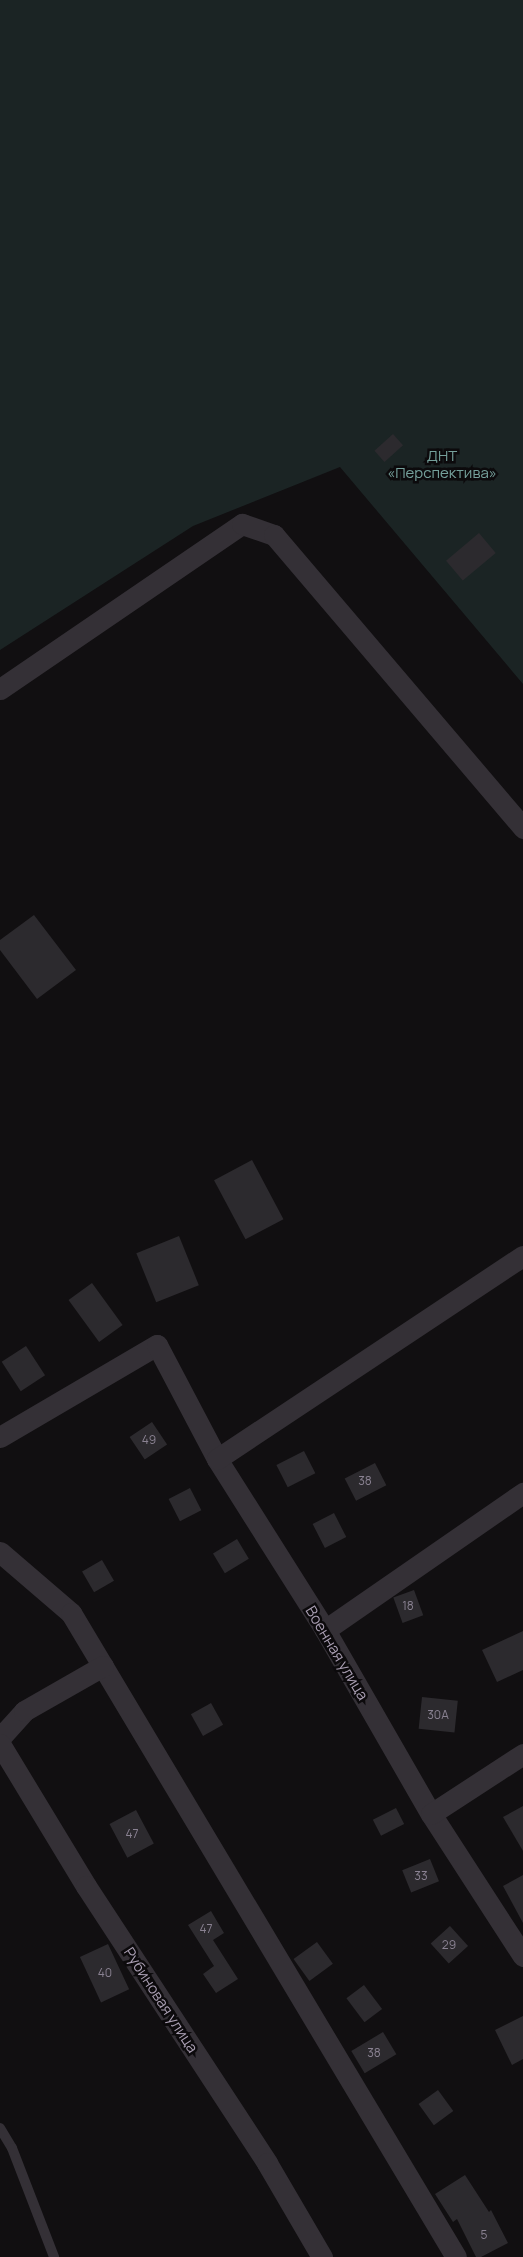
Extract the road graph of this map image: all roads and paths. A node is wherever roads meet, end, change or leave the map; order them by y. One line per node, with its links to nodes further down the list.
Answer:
1 (0, 689): 2 (street)
2 (523, 828)
3 (523, 1256): 5 (street)
4 (0, 1437): 5 (street, Военная улица)
5 (217, 1459): 8 (street, Военная улица)
6 (523, 1493): 8 (street)
7 (0, 1552): 9 (street)
8 (325, 1630): 13 (street, Военная улица)
9 (103, 1666): 10 (street); 18 (street)
10 (0, 1738)
11 (0, 1744): 17 (street, Рубиновая улица)
12 (523, 1754): 13 (street)
13 (431, 1814): 14 (street, Военная улица)
14 (523, 1956)
15 (0, 2128): 16 (lane)
16 (54, 2257)
17 (322, 2257)
18 (456, 2257)

